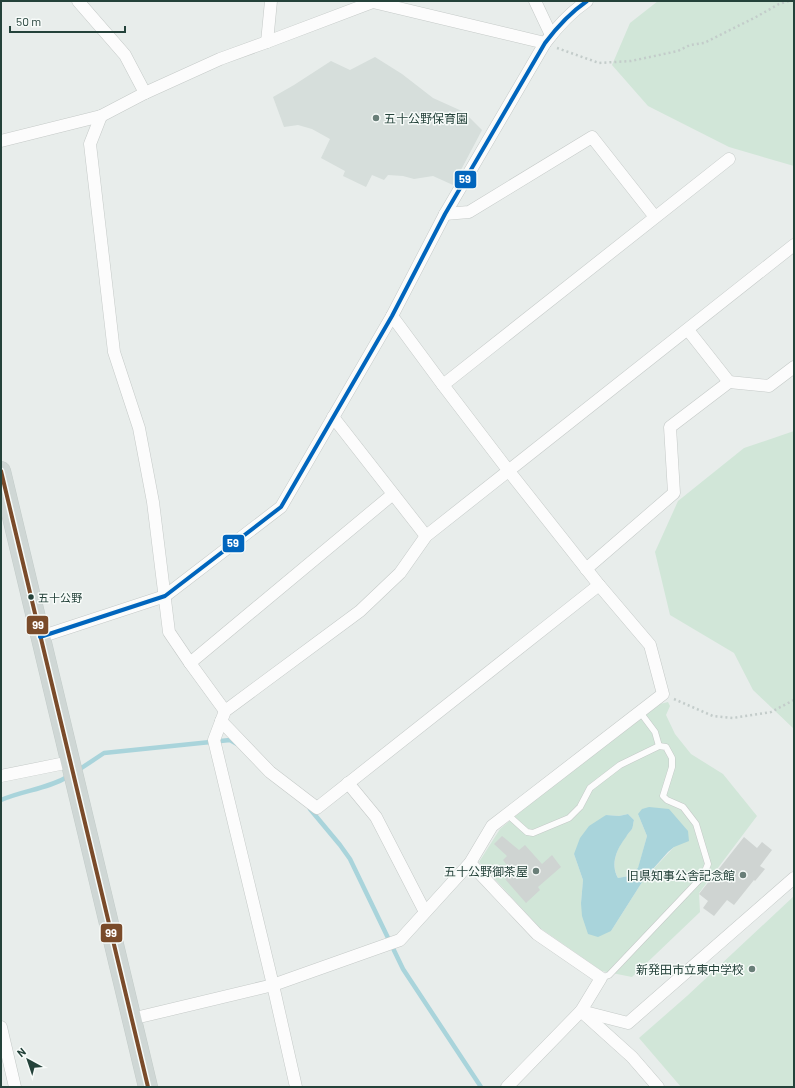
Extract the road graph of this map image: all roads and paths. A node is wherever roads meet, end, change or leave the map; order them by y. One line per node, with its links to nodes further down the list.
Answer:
1 (78, 1): 9 (street)
2 (271, 1): 8 (street)
3 (373, 1): 7 (street); 8 (street)
4 (535, 1): 7 (street)
5 (587, 1): 7 (street)
6 (789, 1): 7 (path)
7 (548, 39): 13 (street)
8 (267, 42): 9 (street)
9 (145, 93): 10 (street)
10 (101, 116): 11 (street); 28 (street)
11 (1, 141)
12 (729, 159): 14 (street)
13 (445, 214): 14 (street); 16 (street)
14 (655, 217): 20 (street)
15 (794, 245): 17 (street)
16 (392, 316): 20 (street); 21 (street)
17 (688, 330): 19 (street); 22 (street)
18 (794, 367): 19 (street)
19 (728, 382): 26 (street)
20 (443, 385): 22 (street)
21 (333, 417): 24 (street); 28 (street)
22 (508, 470): 25 (street); 26 (street)
23 (1, 471): 29 (main road)
24 (393, 494): 25 (street); 30 (street)
25 (426, 536): 34 (street)
26 (586, 569): 27 (street)
27 (599, 585): 31 (street); 38 (street)
28 (166, 596): 29 (street); 30 (street)
29 (40, 637): 36 (main road)
30 (190, 663): 34 (street)
31 (663, 694): 32 (path); 33 (street)
32 (794, 700)
33 (640, 712): 35 (lane); 39 (street)
34 (223, 716): 38 (street); 44 (street)
35 (659, 746): 39 (lane); 43 (lane)
36 (70, 762): 37 (street); 46 (main road)
37 (1, 776)
38 (348, 784): 42 (street)
39 (508, 815): 40 (street)
40 (470, 863): 42 (street); 43 (street)
41 (794, 878): 45 (street)
42 (425, 912): 44 (street)
43 (601, 978): 45 (street)
44 (273, 985): 46 (street); 51 (street)
45 (581, 1011): 52 (street); 53 (street)
46 (131, 1019): 50 (main road)
47 (1, 1027): 48 (street)
48 (4, 1049): 49 (street)
49 (15, 1087)
50 (148, 1087)
51 (296, 1087)
52 (507, 1087)
53 (658, 1087)

